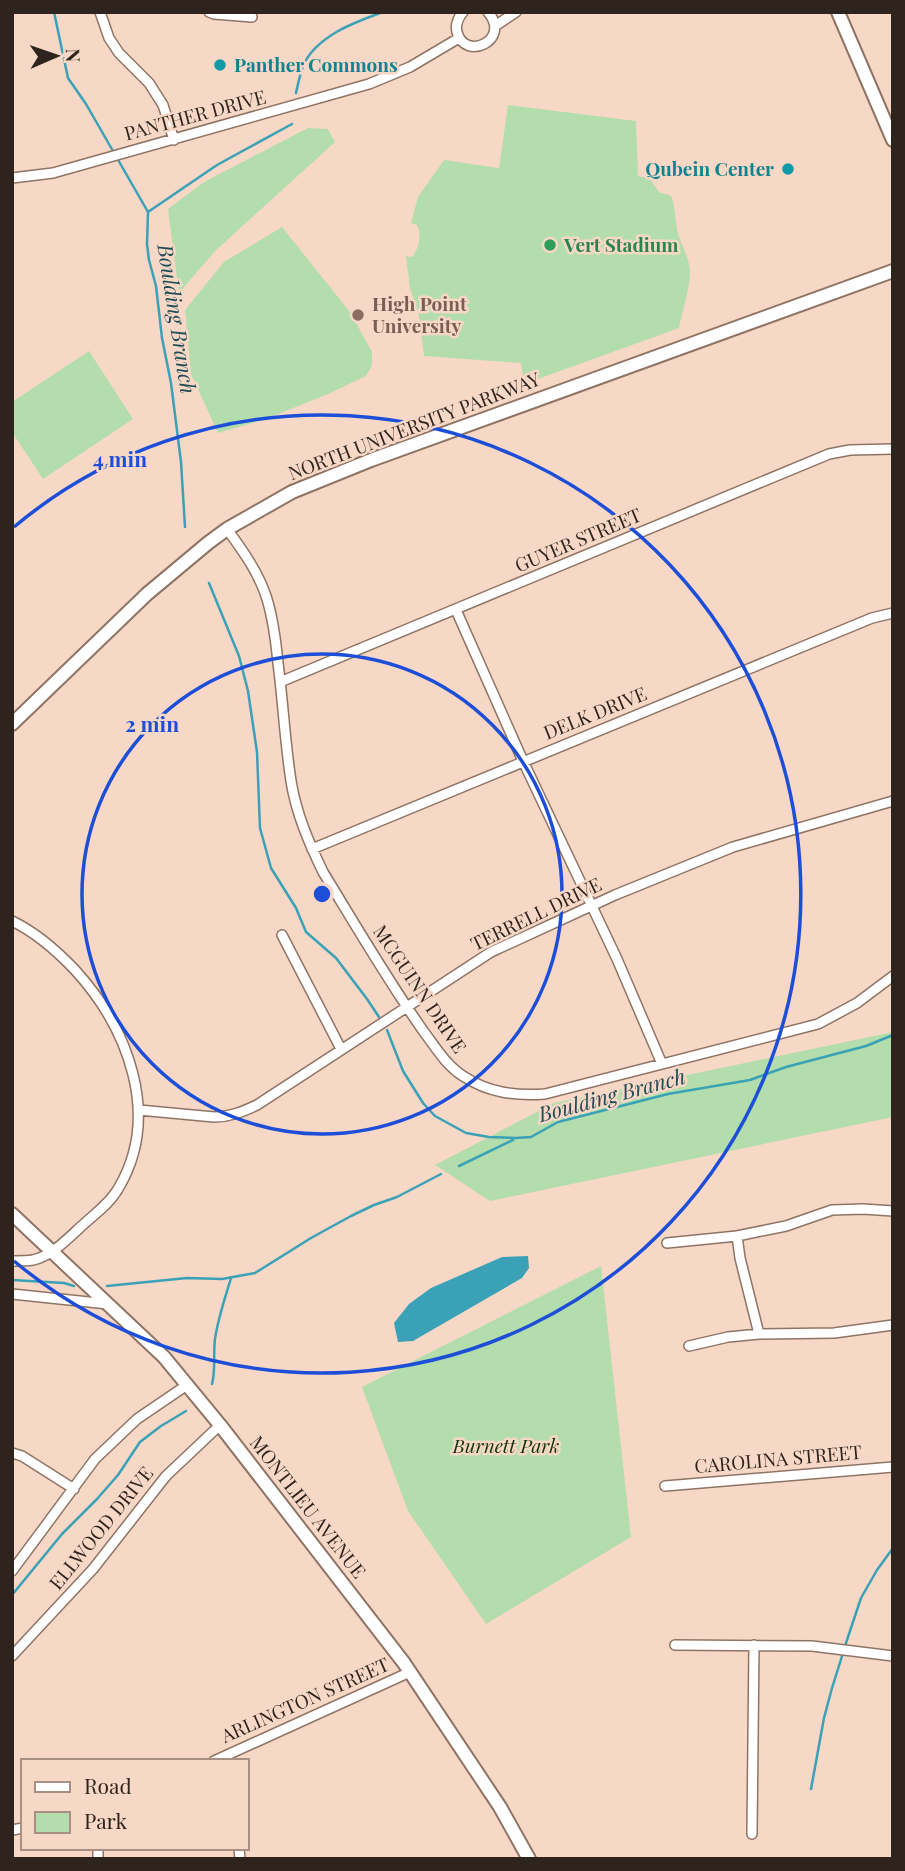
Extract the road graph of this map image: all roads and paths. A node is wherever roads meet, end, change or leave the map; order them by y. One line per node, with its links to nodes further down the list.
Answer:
1 (100, 12): 10 (street)
2 (209, 12): 7 (street)
3 (463, 12): 9 (street)
4 (488, 12): 8 (street)
5 (516, 12): 8 (street)
6 (838, 12): 11 (main road)
7 (252, 17)
8 (495, 26): 9 (street)
9 (459, 38): 10 (street, PANTHER DRIVE)
10 (174, 140): 12 (street, PANTHER DRIVE)
11 (893, 140)
12 (12, 178)
13 (893, 271): 15 (main road, NORTH UNIVERSITY PARKWAY)
14 (893, 449): 16 (street, GUYER STREET)
15 (228, 529): 18 (street, MCGUINN DRIVE); 19 (main road, NORTH UNIVERSITY PARKWAY)
16 (456, 610): 18 (street, GUYER STREET); 20 (street)
17 (893, 613): 20 (street, DELK DRIVE)
18 (280, 682): 22 (street, MCGUINN DRIVE)
19 (12, 724)
20 (523, 761): 22 (street, DELK DRIVE); 23 (street)
21 (893, 801): 23 (street, TERRELL DRIVE)
22 (312, 849): 27 (street, MCGUINN DRIVE)
23 (591, 906): 27 (street, TERRELL DRIVE); 29 (street)
24 (12, 921): 30 (street)
25 (282, 935): 28 (street)
26 (893, 976): 29 (street, MCGUINN DRIVE)
27 (406, 1006): 28 (street, TERRELL DRIVE); 29 (street, MCGUINN DRIVE)
28 (341, 1049): 30 (street, TERRELL DRIVE)
29 (662, 1064)
30 (139, 1110): 35 (street)
31 (893, 1211): 33 (street)
32 (12, 1214): 35 (main road, MONTLIEU AVENUE)
33 (737, 1236): 34 (street); 40 (street)
34 (667, 1243)
35 (51, 1252): 36 (street); 38 (main road, MONTLIEU AVENUE)
36 (12, 1261)
37 (12, 1294): 38 (street)
38 (109, 1304): 42 (main road, MONTLIEU AVENUE)
39 (893, 1325): 40 (street)
40 (760, 1334): 41 (street)
41 (689, 1346)
42 (187, 1385): 43 (main road, MONTLIEU AVENUE); 47 (street)
43 (220, 1425): 51 (street, ELLWOOD DRIVE); 53 (main road, MONTLIEU AVENUE)
44 (12, 1453): 47 (street)
45 (893, 1467): 46 (street, CAROLINA STREET)
46 (666, 1486)
47 (74, 1489): 48 (street)
48 (12, 1570)
49 (674, 1645): 50 (street)
50 (754, 1645): 52 (street); 55 (street)
51 (12, 1656)
52 (893, 1656)
53 (410, 1672): 54 (street, ARLINGTON STREET); 56 (main road, MONTLIEU AVENUE)
54 (230, 1757)
55 (752, 1834)
56 (529, 1859)

